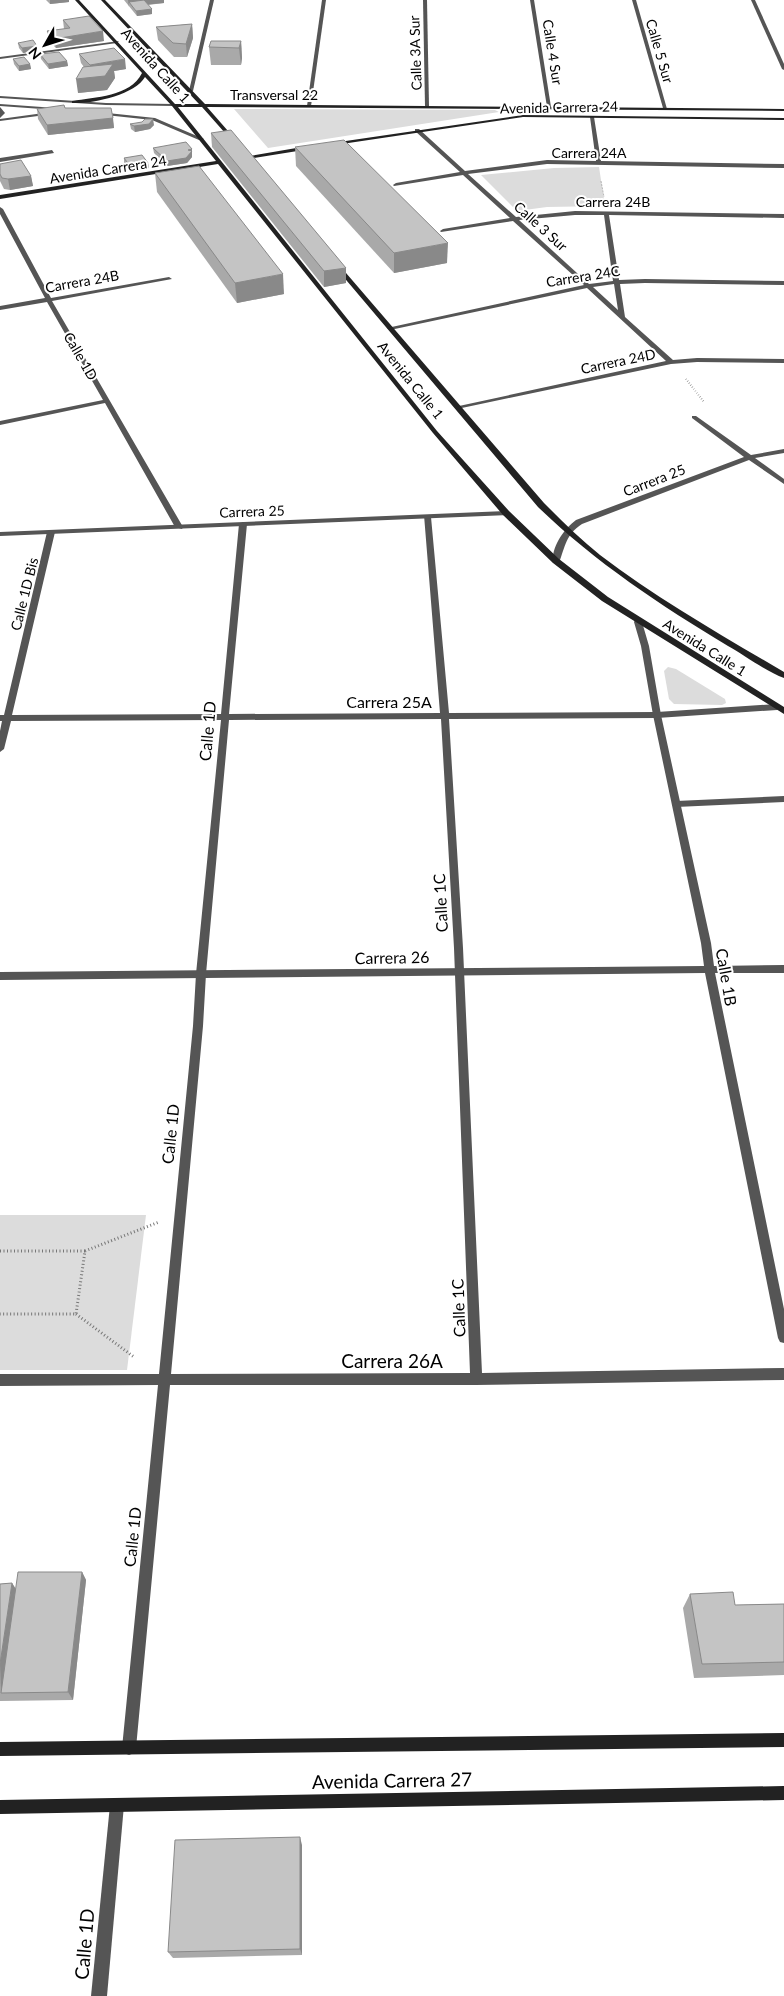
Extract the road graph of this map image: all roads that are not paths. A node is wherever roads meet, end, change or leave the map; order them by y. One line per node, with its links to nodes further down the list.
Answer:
1 (77, 0): 9 (main road, Avenida Calle 1)
2 (103, 0): 13 (main road, Avenida Calle 1)
3 (212, 0): 13 (street)
4 (324, 0): 18 (street)
5 (424, 0): 19 (street, Calle 3A Sur)
6 (532, 0): 21 (street, Calle 4 Sur)
7 (634, 0): 22 (street, Calle 5 Sur)
8 (753, 0): 11 (street)
9 (117, 42): 10 (street); 12 (main road, Avenida Calle 1)
10 (0, 58)
11 (784, 69)
12 (145, 72): 15 (main road); 16 (main road, Avenida Calle 1)
13 (191, 91): 17 (main road, Avenida Calle 1)
14 (0, 96): 15 (street, Transversal 22)
15 (74, 102): 16 (street, Transversal 22)
16 (174, 105): 17 (main road, Transversal 22); 29 (main road, Avenida Calle 1)
17 (204, 105): 18 (main road, Transversal 22); 30 (main road, Avenida Calle 1)
18 (309, 106): 19 (main road, Transversal 22)
19 (427, 106): 21 (main road, Transversal 22)
20 (0, 107): 26 (street); 26 (street)
21 (549, 107): 22 (main road, Avenida Carrera 24)
22 (665, 108): 23 (main road, Avenida Carrera 24)
23 (784, 110)
24 (86, 112): 29 (street)
25 (592, 117): 27 (main road, Avenida Carrera 24); 28 (main road, Avenida Carrera 24); 38 (street)
26 (0, 119)
27 (784, 119)
28 (417, 130): 31 (main road, Avenida Carrera 24); 41 (street, Calle 3 Sur)
29 (201, 139): 37 (main road, Avenida Calle 1)
30 (236, 144)
31 (330, 144)
32 (310, 147): 35 (main road)
33 (242, 150): 35 (main road)
34 (52, 152): 36 (street)
35 (247, 157): 39 (main road)
36 (0, 160)
37 (219, 162): 43 (main road, Avenida Carrera 24); 67 (main road, Avenida Calle 1)
38 (599, 163): 40 (street, Carrera 24A); 41 (street, Carrera 24A)
39 (253, 164)
40 (784, 166)
41 (464, 173): 42 (street, Carrera 24A); 47 (street, Calle 3 Sur)
42 (396, 185)
43 (0, 197)
44 (0, 209): 54 (street, Calle 1D)
45 (606, 213): 46 (street, Carrera 24B); 47 (street, Carrera 24B); 51 (street)
46 (784, 216)
47 (514, 219): 48 (street, Carrera 24B); 53 (street, Calle 3 Sur)
48 (443, 231)
49 (331, 258): 57 (main road, Avenida Calle 1)
50 (169, 279): 54 (street, Carrera 24B)
51 (617, 282): 52 (street, Carrera 24C); 53 (street, Carrera 24C); 56 (street)
52 (784, 283)
53 (588, 286): 56 (street, Calle 3 Sur); 57 (street, Carrera 24C)
54 (49, 300): 55 (street, Carrera 24B); 60 (street, Calle 1D)
55 (0, 308)
56 (622, 317): 59 (street, Calle 3 Sur)
57 (390, 328): 61 (main road, Avenida Calle 1)
58 (784, 361): 59 (street, Carrera 24D)
59 (671, 362): 61 (street, Carrera 24D)
60 (107, 401): 63 (street); 70 (street, Calle 1D)
61 (459, 408): 71 (main road, Avenida Calle 1)
62 (694, 417): 65 (street)
63 (0, 423)
64 (784, 452): 65 (street, Carrera 25)
65 (750, 457): 66 (street); 71 (street, Carrera 25)
66 (784, 482)
67 (506, 513): 68 (street, Carrera 25); 74 (main road, Avenida Calle 1)
68 (427, 517): 69 (street, Carrera 25); 79 (street, Calle 1C)
69 (243, 524): 70 (street, Carrera 25); 80 (street, Calle 1D)
70 (179, 527): 72 (street, Carrera 25)
71 (568, 531): 74 (street); 76 (main road, Avenida Calle 1)
72 (51, 532): 73 (street, Carrera 25); 81 (street, Calle 1D Bis)
73 (0, 534)
74 (556, 561): 75 (main road, Avenida Calle 1)
75 (638, 622): 77 (main road, Avenida Calle 1); 78 (street, Calle 1B)
76 (784, 676)
77 (781, 709): 78 (street, Carrera 25A)
78 (657, 715): 79 (street, Carrera 25A); 84 (street, Calle 1B)
79 (445, 716): 80 (street, Carrera 25A); 87 (street, Calle 1C)
80 (226, 717): 81 (street, Carrera 25A); 88 (street, Calle 1D)
81 (4, 718): 82 (street, Calle 1D Bis)
82 (0, 749)
83 (784, 799): 84 (street)
84 (676, 804): 85 (street, Calle 1B)
85 (709, 968): 86 (street, Carrera 26); 87 (street, Carrera 26); 90 (street, Calle 1B)
86 (784, 969)
87 (460, 972): 88 (street, Carrera 26); 92 (street, Calle 1C)
88 (201, 974): 89 (street, Carrera 26); 94 (street, Calle 1D)
89 (0, 976)
90 (784, 1338)
91 (784, 1374): 92 (street, Carrera 26A)
92 (476, 1379): 94 (street, Carrera 26A)
93 (0, 1380): 94 (street, Carrera 26A)
94 (164, 1380): 96 (street, Calle 1D)
95 (784, 1740): 96 (main road, Avenida Carrera 27)
96 (129, 1748): 97 (main road, Avenida Carrera 27)
97 (0, 1749)
98 (784, 1793): 99 (main road, Avenida Carrera 27)
99 (117, 1805): 100 (main road, Avenida Carrera 27); 101 (street, Calle 1D)
100 (0, 1807)
101 (99, 1996)

